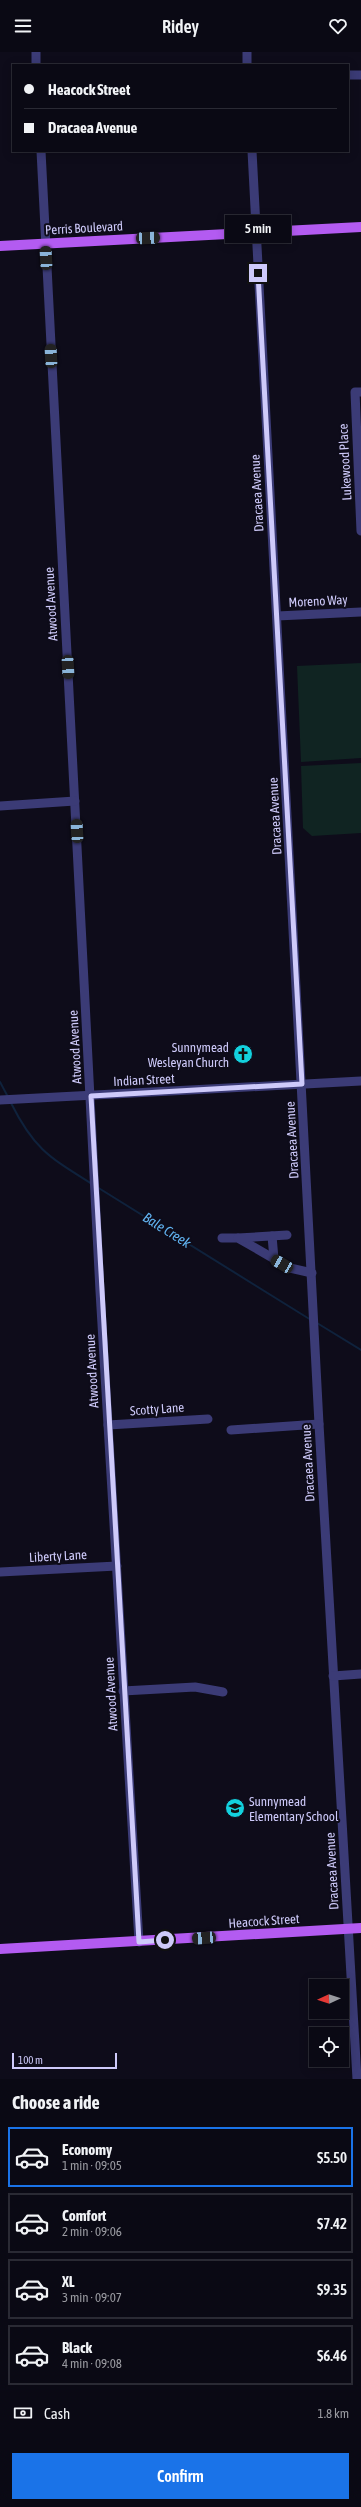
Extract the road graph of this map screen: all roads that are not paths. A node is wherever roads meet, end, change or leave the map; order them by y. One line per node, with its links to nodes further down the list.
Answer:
1 (36, 52): 3 (street)
2 (247, 52): 4 (street)
3 (36, 64)
4 (247, 64)
5 (349, 75): 6 (street)
6 (361, 75)
7 (40, 152): 11 (street, Atwood Avenue)
8 (252, 152): 10 (street, Dracaea Avenue)
9 (361, 227): 10 (main road, Perris Boulevard)
10 (256, 232): 11 (main road, Perris Boulevard); 16 (street, Dracaea Avenue)
11 (45, 243): 12 (main road, Perris Boulevard); 17 (street, Atwood Avenue)
12 (0, 246)
13 (358, 392): 14 (street, Lukewood Place)
14 (361, 531)
15 (361, 612): 16 (street, Moreno Way)
16 (277, 616): 20 (street, Dracaea Avenue)
17 (75, 801): 18 (street); 21 (street, Atwood Avenue)
18 (0, 806)
19 (361, 1081): 20 (street, Indian Street)
20 (302, 1084): 21 (street, Indian Street); 28 (street, Dracaea Avenue)
21 (91, 1096): 22 (street, Indian Street); 31 (street, Atwood Avenue)
22 (0, 1100)
23 (288, 1235): 24 (street)
24 (272, 1236): 26 (street); 27 (street)
25 (222, 1238): 26 (street)
26 (238, 1238): 27 (street)
27 (274, 1259): 28 (street)
28 (312, 1273): 30 (street, Dracaea Avenue)
29 (208, 1419): 31 (street, Scotty Lane)
30 (319, 1424): 32 (street); 36 (street, Dracaea Avenue)
31 (108, 1425): 33 (street, Atwood Avenue)
32 (231, 1430)
33 (117, 1566): 34 (street, Liberty Lane); 37 (street, Atwood Avenue)
34 (0, 1572)
35 (361, 1674): 36 (street)
36 (333, 1676): 40 (street, Dracaea Avenue)
37 (123, 1691): 38 (street); 41 (street, Atwood Avenue)
38 (223, 1692)
39 (361, 1928): 40 (main road, Heacock Street)
40 (349, 1929): 41 (main road, Heacock Street); 43 (street, Dracaea Avenue)
41 (139, 1942): 42 (main road, Heacock Street)
42 (0, 1949)
43 (357, 2079)

